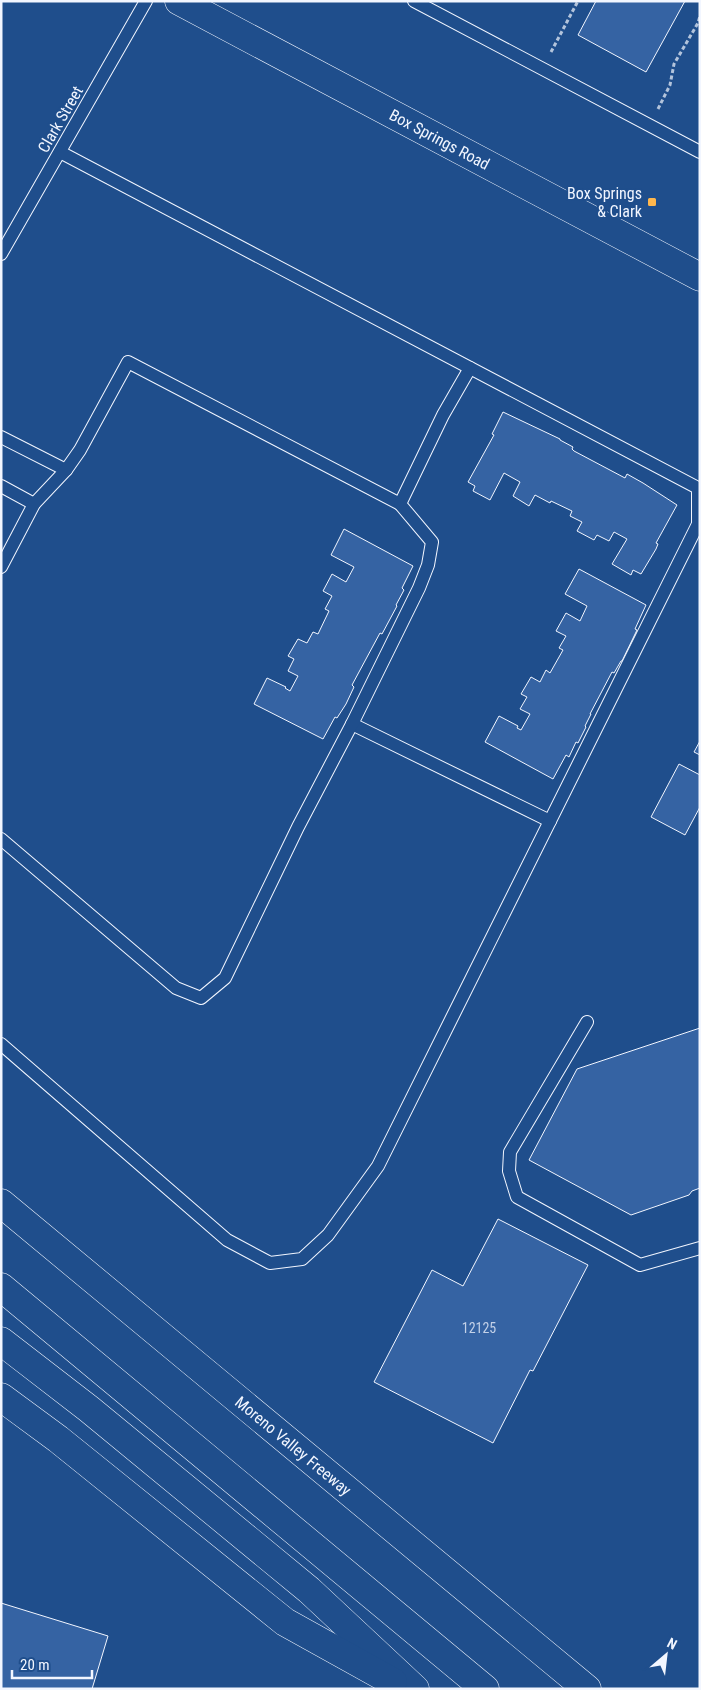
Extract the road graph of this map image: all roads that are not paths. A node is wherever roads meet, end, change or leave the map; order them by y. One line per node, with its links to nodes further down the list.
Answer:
1 (146, 1): 4 (lane, Clark Street)
2 (179, 1): 7 (main road, Box Springs Road)
3 (414, 1): 5 (lane)
4 (60, 152): 6 (lane, Clark Street); 8 (lane)
5 (700, 152)
6 (1, 254)
7 (700, 277)
8 (470, 368): 12 (lane); 14 (lane)
9 (1, 437): 10 (lane)
10 (66, 470): 13 (lane); 14 (lane)
11 (1, 486): 13 (lane)
12 (699, 488): 17 (lane)
13 (34, 504): 15 (lane)
14 (400, 504): 16 (lane)
15 (1, 567)
16 (352, 724): 17 (lane); 18 (lane)
17 (550, 821): 20 (lane)
18 (1, 839)
19 (587, 1022): 22 (lane)
20 (1, 1044)
21 (1, 1203): 29 (main road, Moreno Valley Freeway)
22 (700, 1248)
23 (1, 1287): 28 (main road)
24 (1, 1341): 27 (main road)
25 (1, 1397): 26 (main road)
26 (405, 1689)
27 (415, 1689)
28 (485, 1689)
29 (587, 1689)

